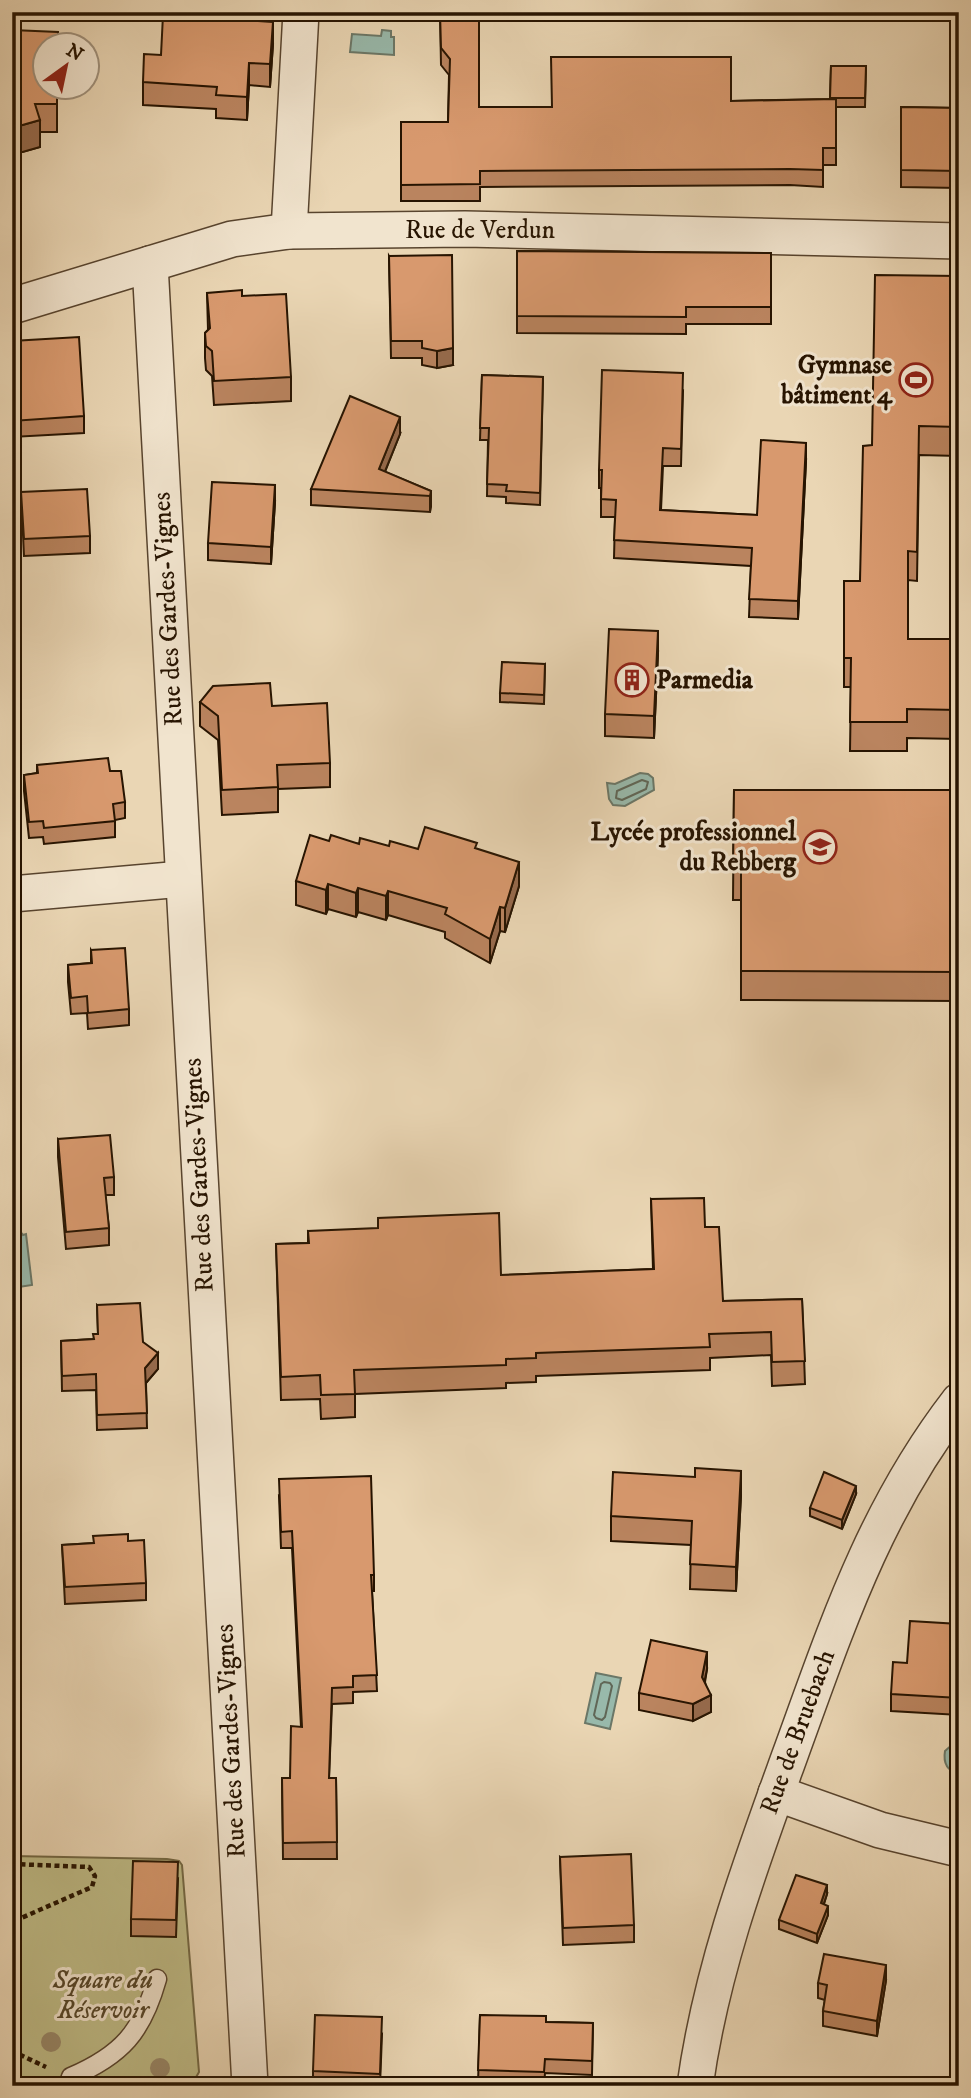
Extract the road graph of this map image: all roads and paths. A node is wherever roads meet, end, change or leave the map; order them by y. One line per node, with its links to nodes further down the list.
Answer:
1 (302, 12): 2 (street)
2 (289, 231): 3 (street, Rue de Verdun); 4 (street, Rue de Verdun)
3 (959, 240)
4 (150, 264): 5 (street, Rue de Verdun); 6 (street, Rue des Gardes-Vignes)
5 (12, 306)
6 (182, 879): 7 (street); 16 (street, Rue des Gardes-Vignes)
7 (12, 894)
8 (959, 1401): 9 (street, Rue de Bruebach)
9 (776, 1793): 10 (street); 17 (street, Rue de Bruebach)
10 (959, 1849)
11 (12, 1864): 12 (path)
12 (12, 1922)
13 (157, 1979): 15 (lane)
14 (12, 2051): 15 (path)
15 (70, 2081)
16 (250, 2086)
17 (695, 2086)

